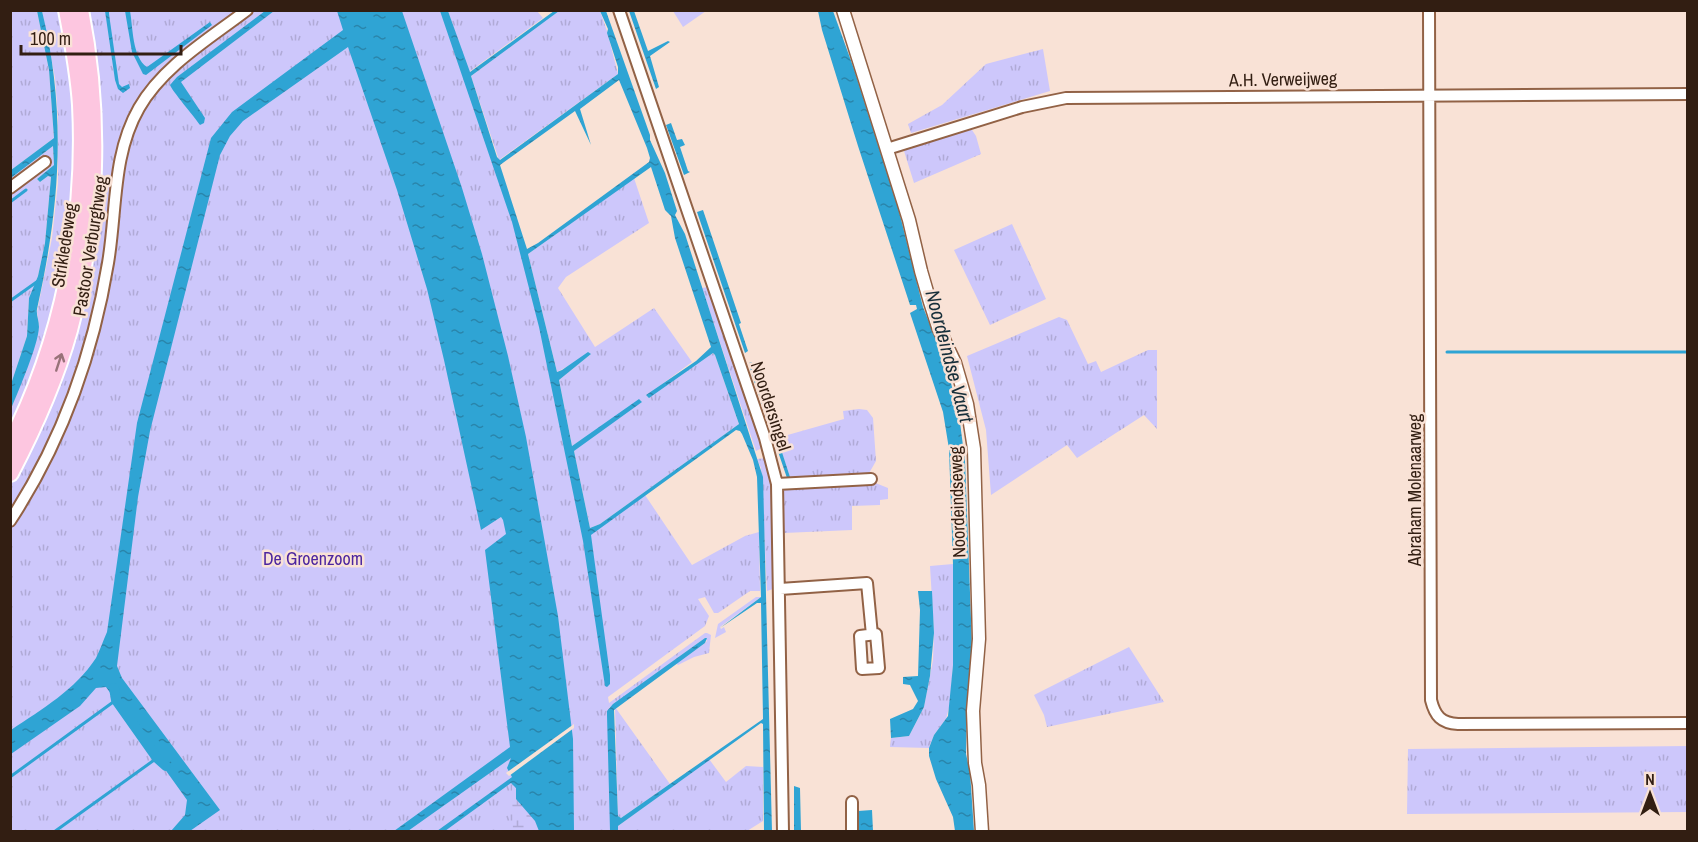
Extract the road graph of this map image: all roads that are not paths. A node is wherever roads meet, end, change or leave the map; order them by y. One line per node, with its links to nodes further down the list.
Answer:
1 (67, 10): 12 (main road, Strikledeweg)
2 (80, 10): 13 (main road, Strikledeweg, one-way to 2)
3 (247, 10): 16 (street, Pastoor Verburghweg)
4 (619, 10): 15 (street, Noordersingel)
5 (843, 10): 9 (street, Noordeindseweg)
6 (1429, 10): 7 (street, Abraham Molenaarweg)
7 (1430, 94): 8 (street, A.H. Verweijweg); 9 (street, A.H. Verweijweg); 19 (street, Abraham Molenaarweg)
8 (1688, 94)
9 (887, 149): 23 (street, Noordeindseweg)
10 (45, 162): 11 (street)
11 (10, 188)
12 (10, 445)
13 (10, 473)
14 (871, 479): 15 (street)
15 (777, 484): 17 (street, Noordersingel)
16 (10, 521)
17 (780, 589): 18 (street); 21 (street, Noordersingel)
18 (872, 635)
19 (1688, 723)
20 (852, 802): 22 (street)
21 (783, 831)
22 (852, 831)
23 (982, 831)

